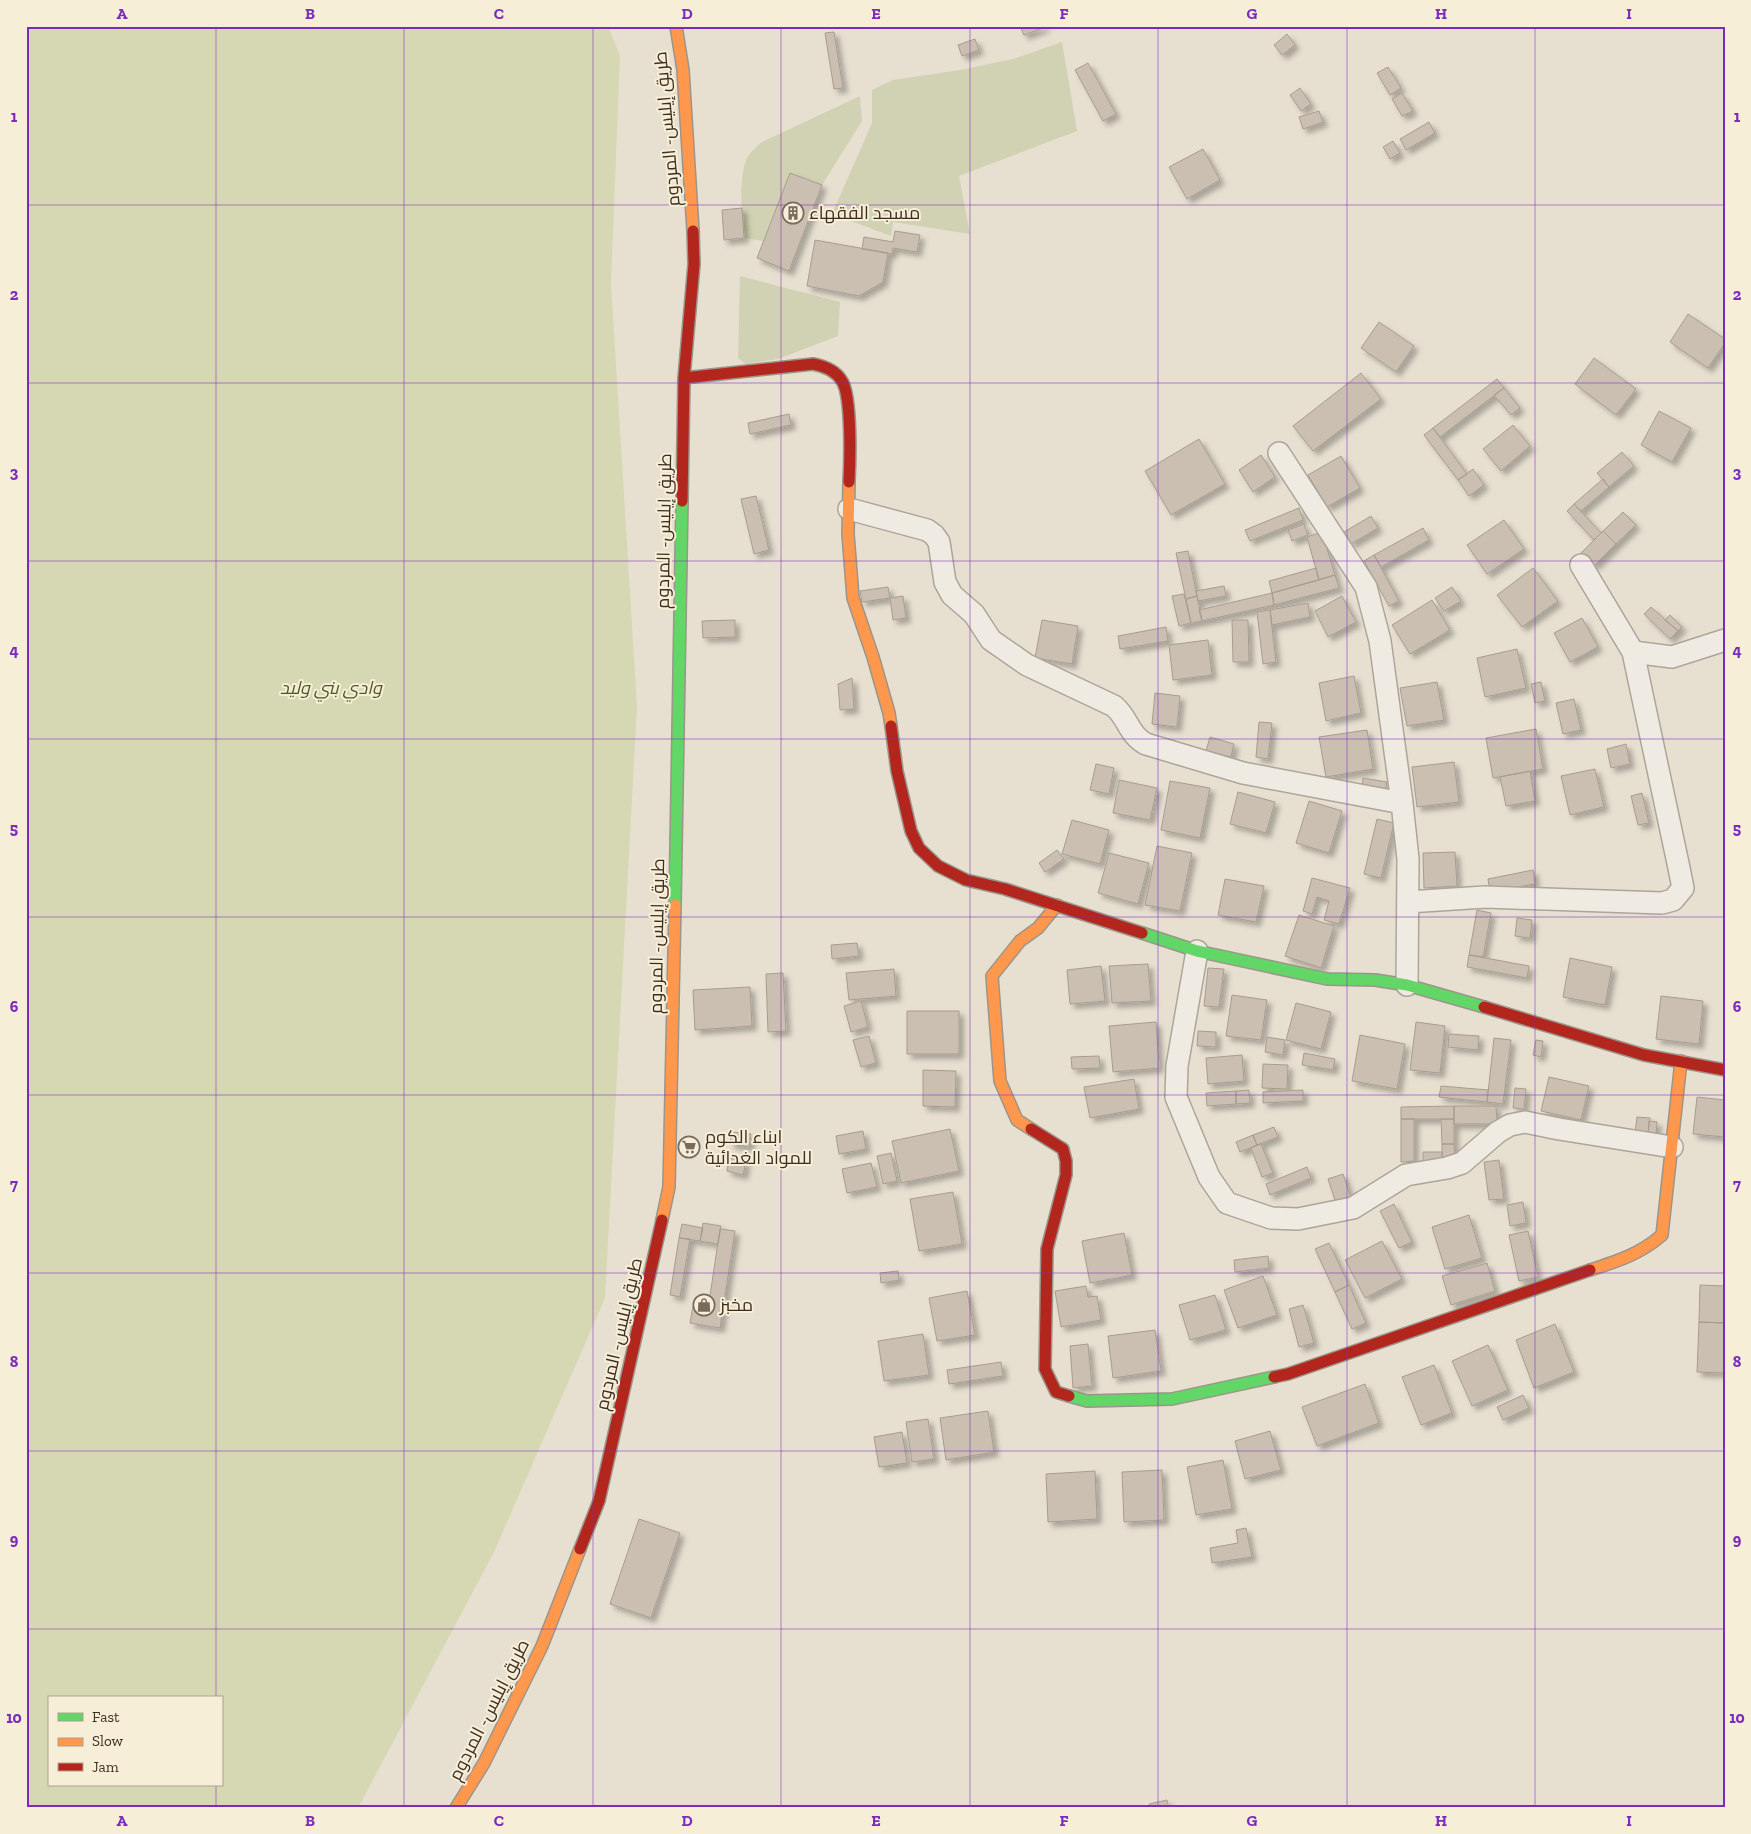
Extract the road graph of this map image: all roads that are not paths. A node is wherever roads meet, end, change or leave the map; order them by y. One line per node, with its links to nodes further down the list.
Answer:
1 (676, 26): 2 (main road, طريق إيليس- المردوم)
2 (684, 378): 4 (main road); 16 (main road, طريق إيليس- المردوم)
3 (1279, 453): 8 (street)
4 (849, 509): 8 (street); 10 (main road)
5 (1581, 565): 7 (street)
6 (1725, 640): 7 (street)
7 (1633, 652): 9 (street)
8 (1402, 803): 9 (street)
9 (1408, 902): 12 (street)
10 (1058, 905): 11 (main road); 15 (main road)
11 (1197, 951): 12 (main road); 15 (street)
12 (1407, 985): 13 (main road)
13 (1681, 1061): 14 (main road); 15 (main road)
14 (1725, 1070)
15 (1672, 1146)
16 (456, 1808)

